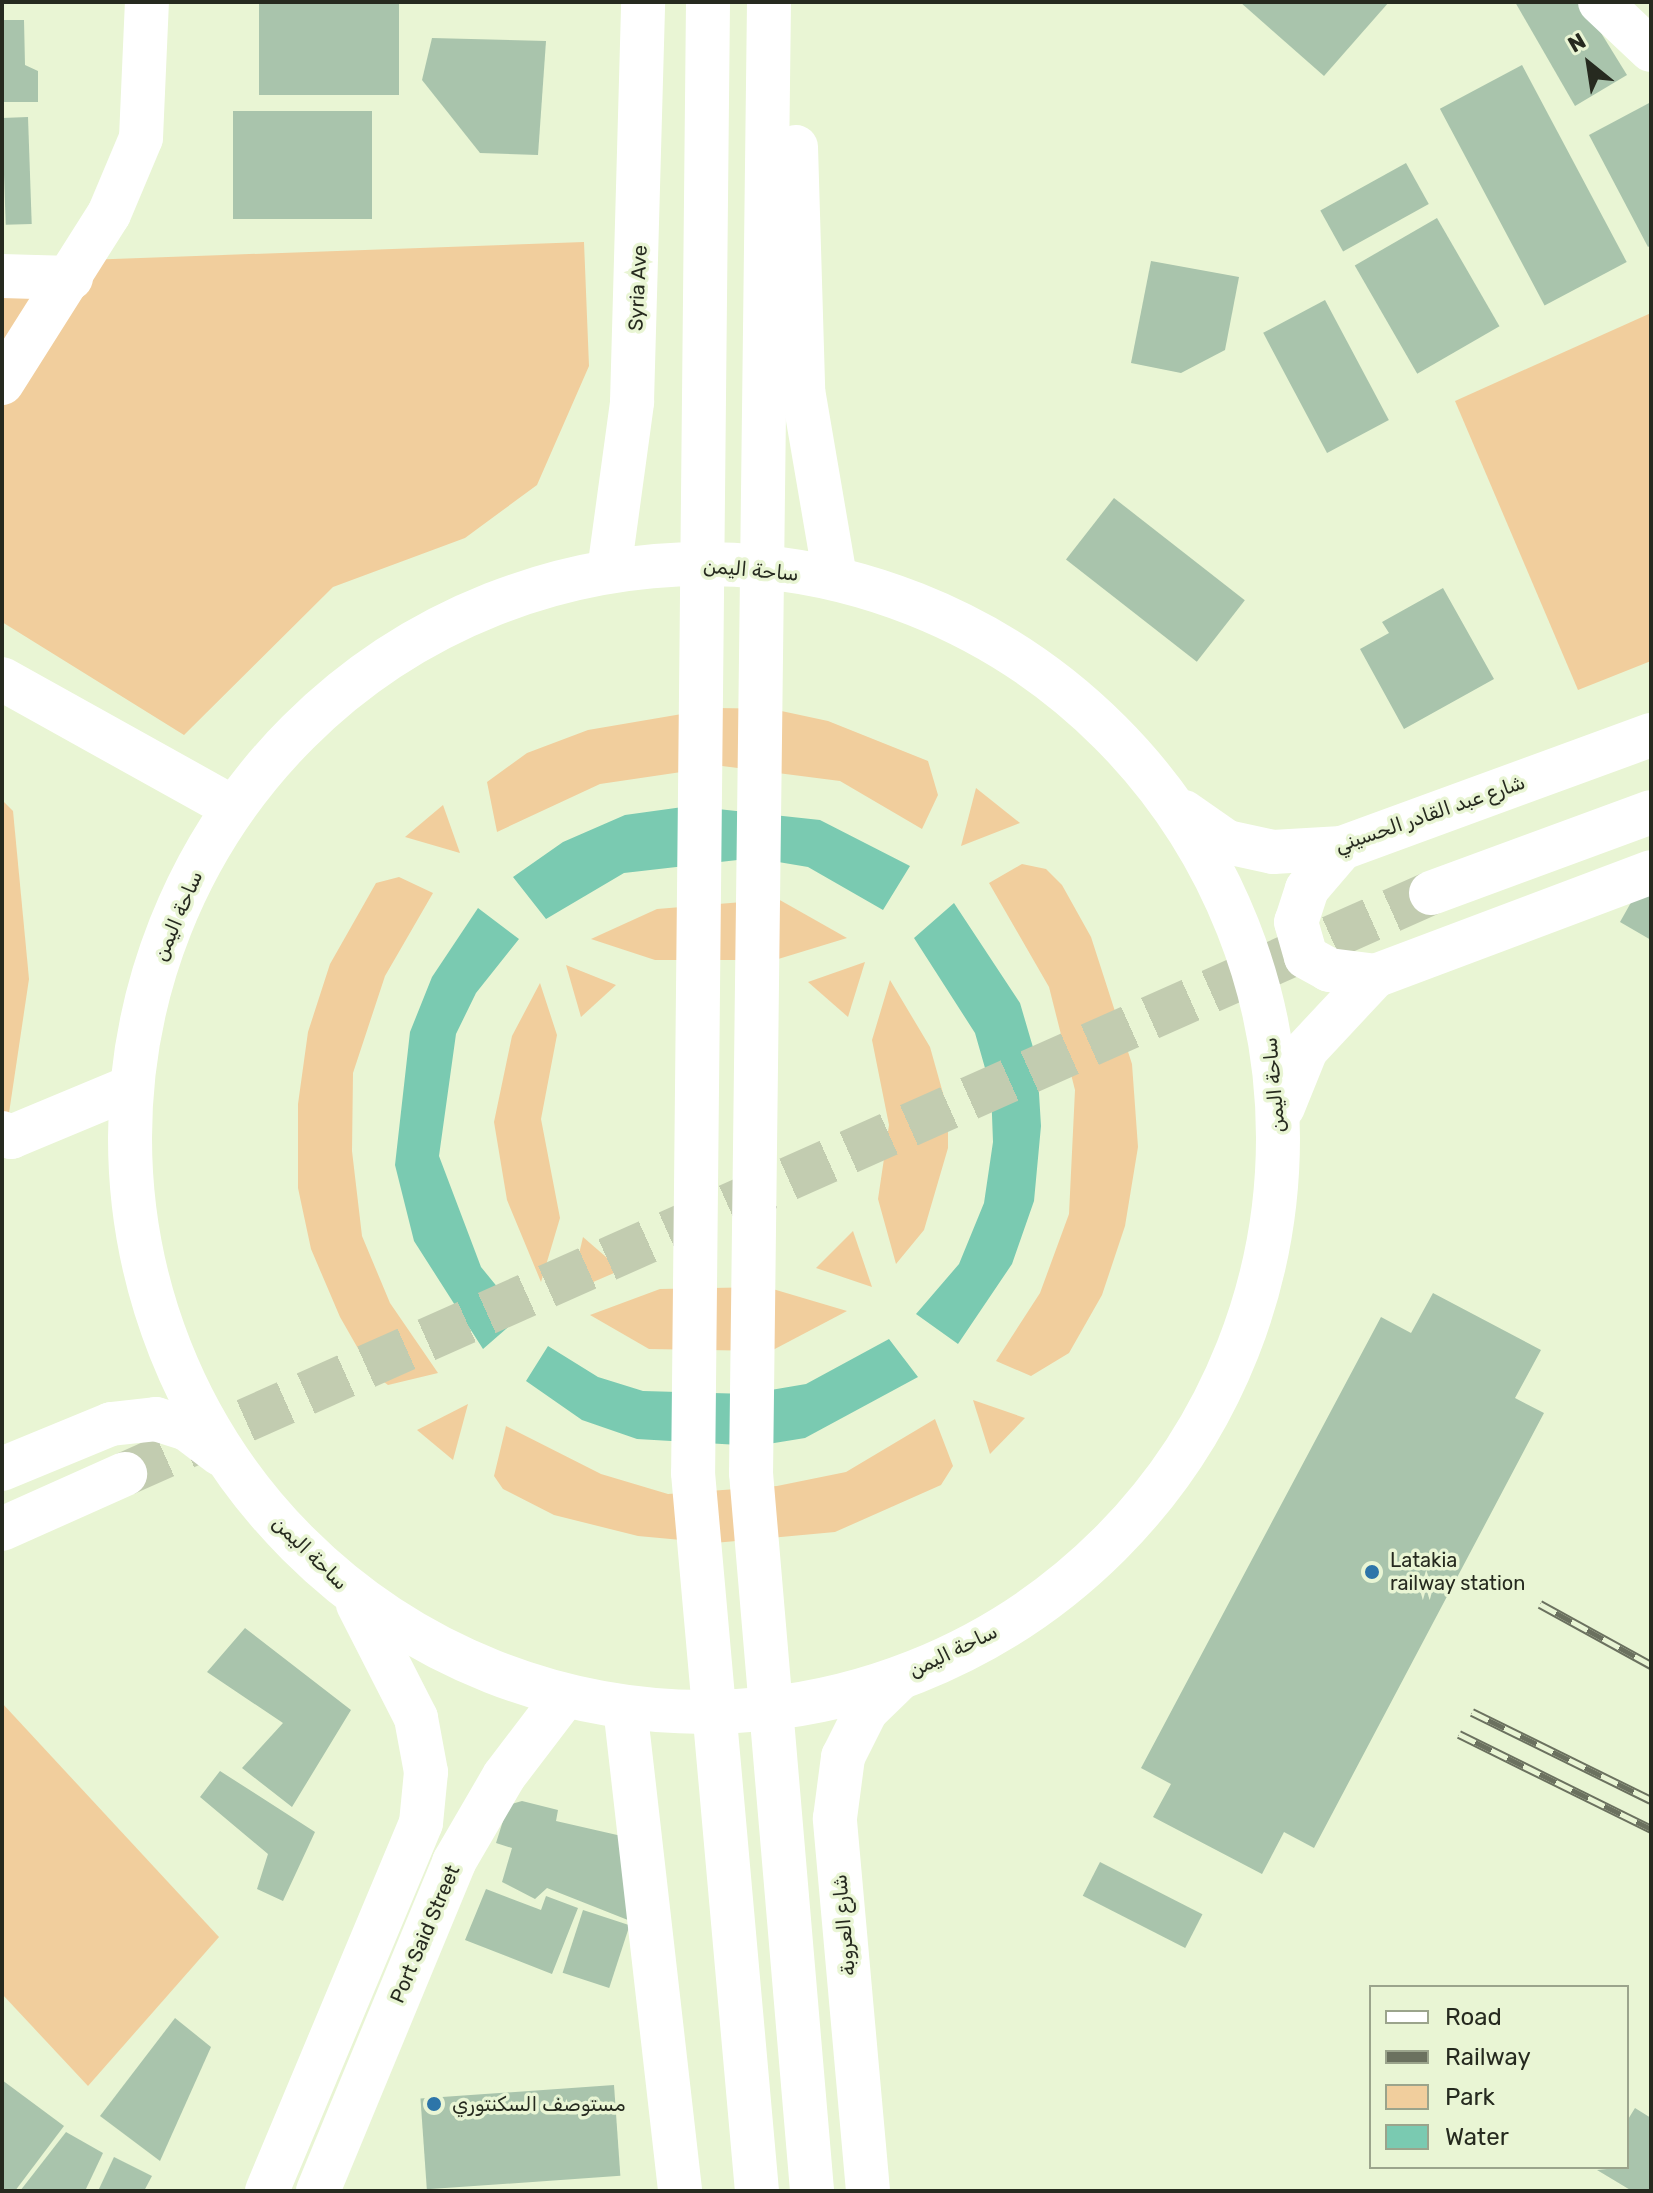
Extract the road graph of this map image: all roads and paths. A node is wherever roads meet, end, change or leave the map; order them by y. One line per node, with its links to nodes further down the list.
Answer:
1 (147, 2): 9 (main road)
2 (643, 2): 11 (main road, Syria Ave)
3 (708, 2): 36 (main road)
4 (769, 2): 37 (main road)
5 (796, 2): 12 (main road)
6 (1600, 2): 7 (main road)
7 (1651, 50)
8 (2, 276): 9 (main road)
9 (71, 278): 10 (main road)
10 (2, 383)
11 (609, 571): 12 (main road, ساحة اليمن); 16 (main road, ساحة اليمن)
12 (835, 578): 15 (main road, ساحة اليمن)
13 (2, 679): 16 (main road)
14 (1651, 735): 18 (main road, شارع عبد القادر الحسيني)
15 (1169, 797): 18 (main road, شارع عبد القادر الحسيني); 24 (main road, ساحة اليمن)
16 (234, 808): 22 (main road, ساحة اليمن)
17 (1651, 812): 20 (main road)
18 (1342, 848): 21 (main road)
19 (1646, 878): 21 (main road)
20 (1431, 893)
21 (1375, 976): 24 (main road)
22 (131, 1087): 23 (main road); 25 (main road, ساحة اليمن)
23 (2, 1133)
24 (1280, 1134): 30 (main road, ساحة اليمن)
25 (230, 1461): 26 (main road); 29 (main road, ساحة اليمن)
26 (2, 1469)
27 (125, 1474): 28 (main road)
28 (2, 1529)
29 (353, 1595): 31 (main road, ساحة اليمن); 33 (main road)
30 (900, 1678): 32 (main road, ساحة اليمن); 38 (main road, شارع العروبة)
31 (565, 1696): 32 (main road, ساحة اليمن); 34 (main road, Port Said Street)
32 (625, 1707): 35 (main road)
33 (267, 2191)
34 (318, 2191)
35 (680, 2191)
36 (757, 2191)
37 (812, 2191)
38 (868, 2191)

